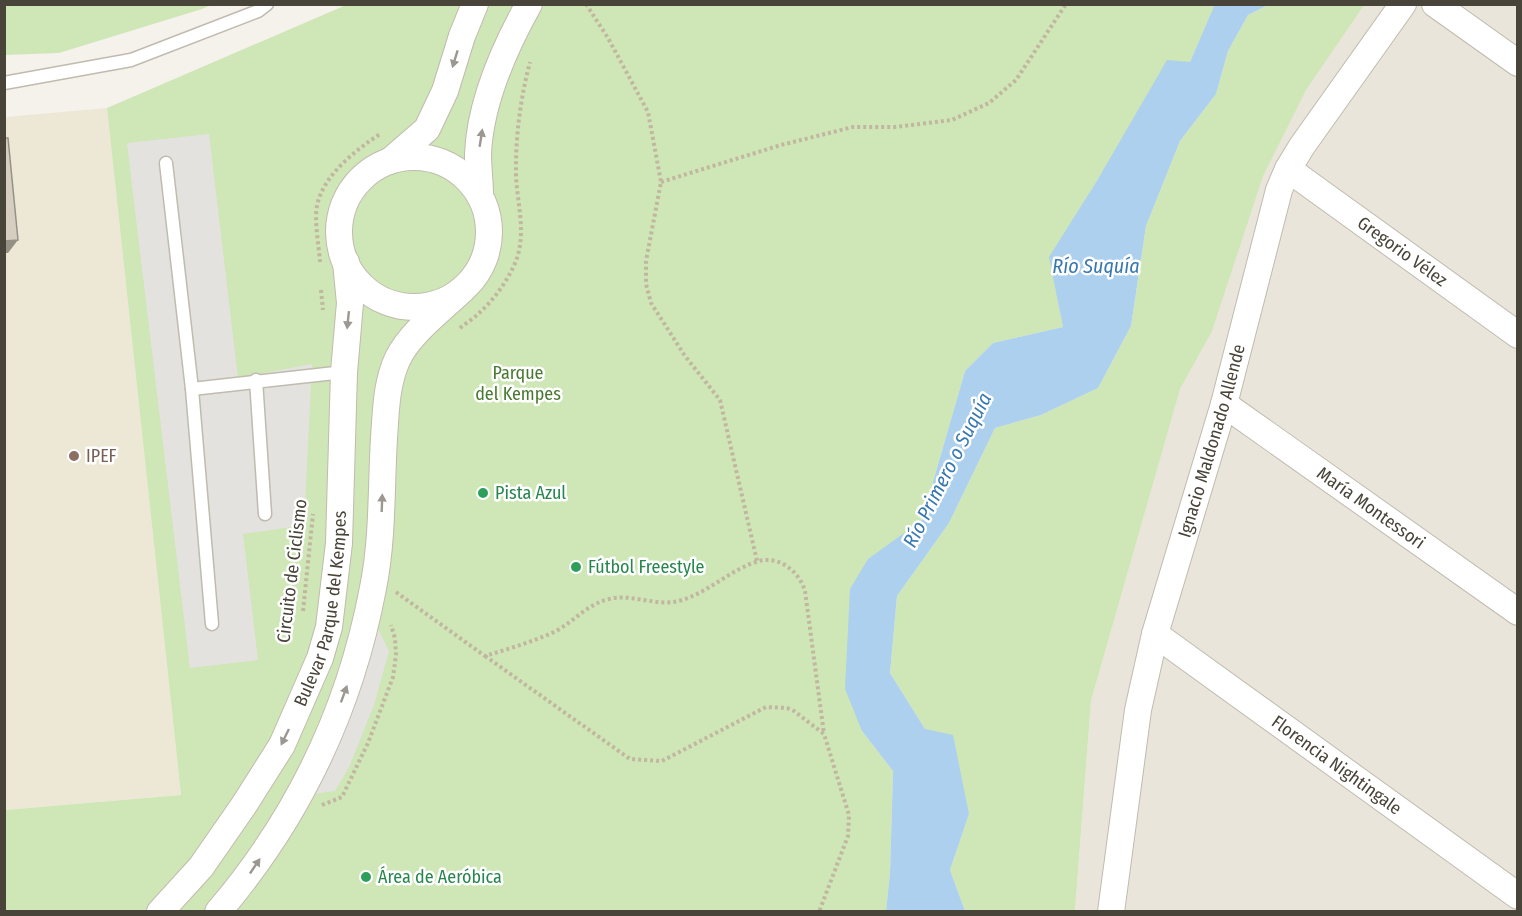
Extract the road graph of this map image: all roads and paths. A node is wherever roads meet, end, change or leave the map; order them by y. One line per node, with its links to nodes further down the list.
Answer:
1 (267, 4): 10 (lane)
2 (475, 4): 12 (street, one-way to 12)
3 (529, 4): 16 (street, one-way to 3)
4 (586, 4): 15 (path)
5 (1066, 4): 15 (path)
6 (1403, 4): 14 (street, Ignacio Maldonado Allende)
7 (1435, 4): 9 (street)
8 (530, 62): 22 (path)
9 (1518, 63)
10 (4, 83)
11 (381, 134): 18 (path)
12 (388, 162): 16 (street); 17 (street)
13 (166, 163): 26 (lane)
14 (1288, 169): 23 (street, Gregorio Vélez); 27 (street, Ignacio Maldonado Allende)
15 (661, 182): 30 (path)
16 (480, 196): 20 (street)
17 (346, 262): 20 (street); 24 (street, Bulevar Parque del Kempes, one-way to 24)
18 (320, 263)
19 (321, 285): 21 (path)
20 (463, 289): 42 (street, one-way to 20)
21 (323, 319)
22 (456, 331)
23 (1518, 335)
24 (344, 372): 25 (lane); 41 (street, Bulevar Parque del Kempes, one-way to 41)
25 (256, 380): 26 (lane); 29 (lane)
26 (192, 389): 35 (lane)
27 (1224, 404): 33 (street, María Montessori); 36 (street, Ignacio Maldonado Allende)
28 (313, 511): 32 (path, Circuito de Ciclismo)
29 (265, 514)
30 (757, 561): 37 (path); 38 (path)
31 (392, 598): 37 (path)
32 (303, 612)
33 (1518, 612)
34 (390, 615): 39 (path)
35 (212, 624)
36 (1155, 634): 40 (street, Florencia Nightingale); 44 (street, Ignacio Maldonado Allende)
37 (485, 656): 38 (path)
38 (824, 734): 43 (path)
39 (318, 807)
40 (1518, 896)
41 (160, 912)
42 (218, 912)
43 (819, 912)
44 (1111, 912)

